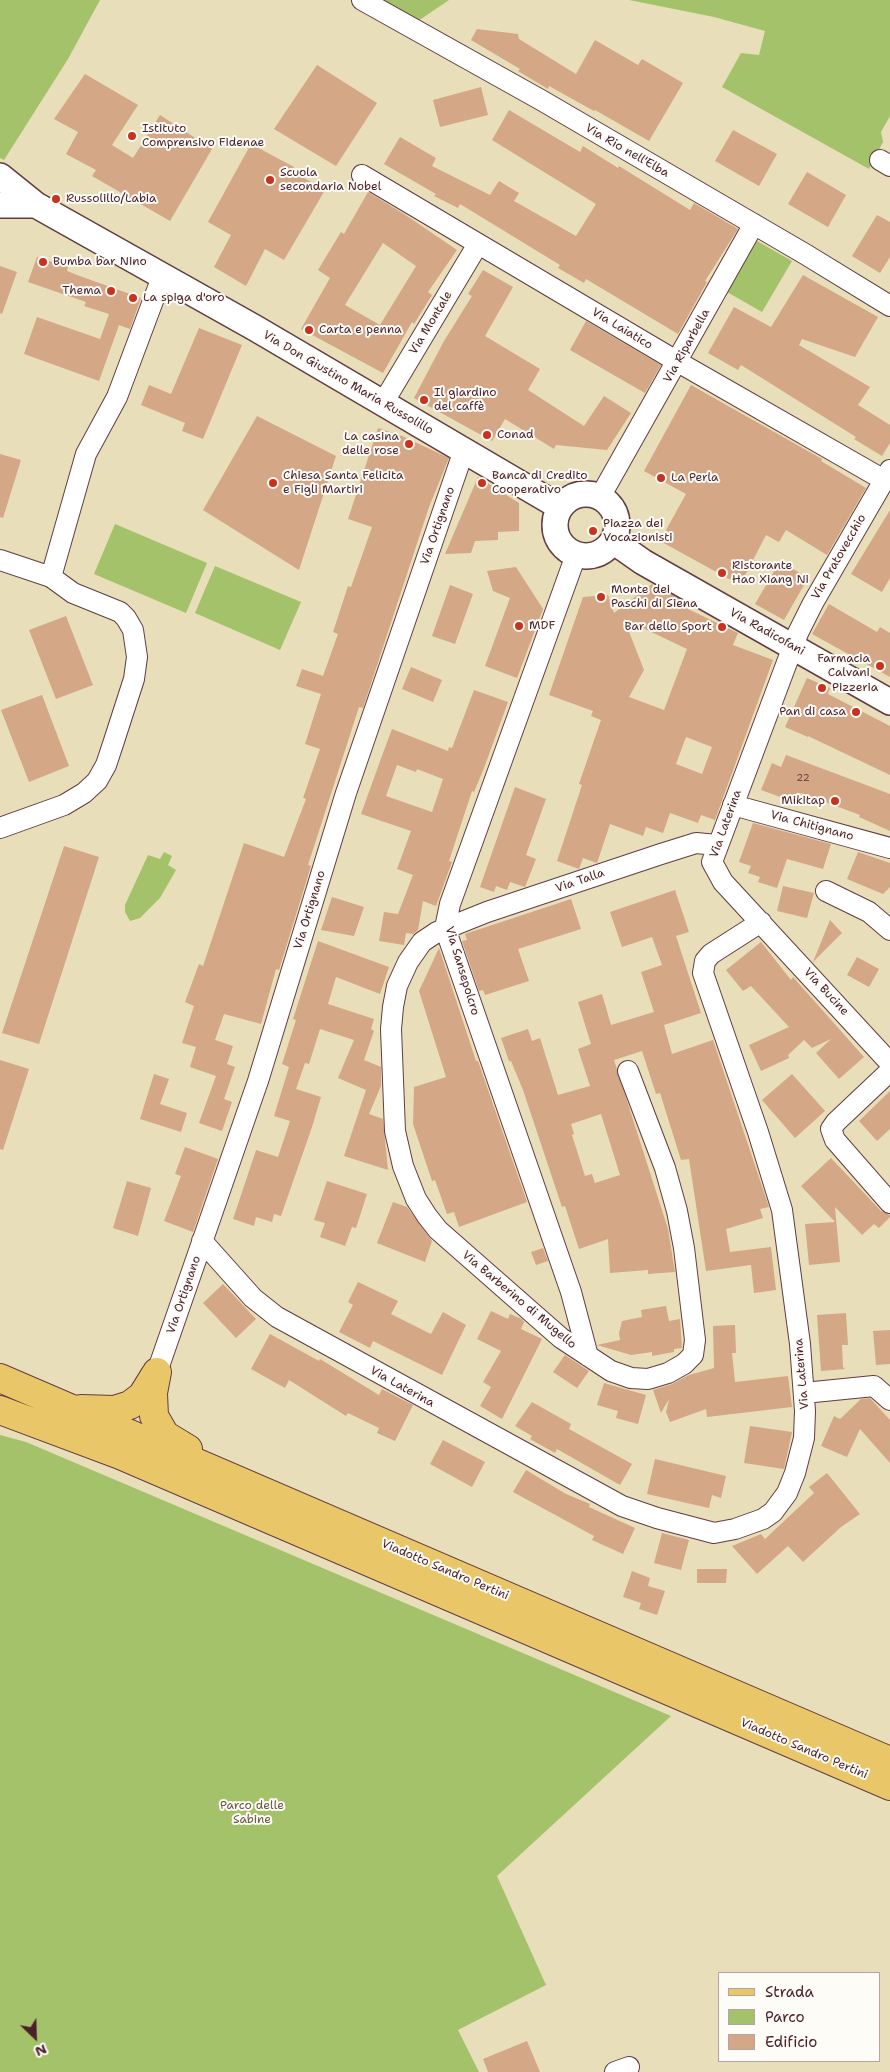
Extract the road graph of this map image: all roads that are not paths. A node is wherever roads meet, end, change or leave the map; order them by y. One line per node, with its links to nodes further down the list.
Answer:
1 (362, 0): 6 (street, Via Rio nell'Elba)
2 (362, 175): 7 (street, Via Laiatico)
3 (0, 176): 5 (street, Via Don Giustino Maria Russolillo)
4 (0, 205): 5 (street)
5 (36, 205): 8 (street, Via Don Giustino Maria Russolillo)
6 (754, 224): 9 (street, Via Rio nell'Elba); 10 (street, Via Riparbella)
7 (478, 244): 10 (street, Via Laiatico); 11 (street, Via Montale)
8 (162, 277): 11 (street, Via Don Giustino Maria Russolillo); 19 (street)
9 (890, 306)
10 (678, 362): 13 (street, Via Laiatico); 14 (street, Via Riparbella)
11 (383, 403): 12 (street, Via Don Giustino Maria Russolillo)
12 (464, 450): 15 (street, Via Don Giustino Maria Russolillo); 34 (street, Via Ortignano)
13 (887, 475): 20 (street, Via Pratovecchio)
14 (600, 497): 15 (street); 16 (street)
15 (560, 507): 17 (street)
16 (613, 541): 17 (street); 20 (street, Via Radicofani)
17 (576, 555): 28 (street, Via Sansepolcro)
18 (0, 560): 19 (street)
19 (51, 577): 23 (street)
20 (793, 647): 21 (street, Via Radicofani); 22 (street, Via Laterina)
21 (890, 702)
22 (733, 805): 24 (street, Via Laterina); 25 (street, Via Chitignano)
23 (0, 828)
24 (717, 845): 27 (street, Via Laterina); 28 (street, Via Talla)
25 (890, 848)
26 (826, 891): 29 (street)
27 (761, 922): 30 (street, Via Bucine); 38 (street, Via Laterina)
28 (445, 928): 35 (street, Via Sansepolcro); 35 (street, Via Barberino di Mugello)
29 (890, 930)
30 (890, 1063)
31 (628, 1071): 35 (street, Via Barberino di Mugello)
32 (890, 1071): 33 (street)
33 (890, 1203)
34 (202, 1242): 36 (street, Via Ortignano); 38 (street, Via Laterina)
35 (588, 1356)
36 (157, 1372): 40 (main road); 42 (main road)
37 (0, 1378): 40 (main road, Viadotto Sandro Pertini)
38 (804, 1393): 39 (street)
39 (890, 1400)
40 (69, 1409): 42 (main road, Viadotto Sandro Pertini)
41 (0, 1410): 43 (main road, Viadotto Sandro Pertini)
42 (244, 1484): 43 (main road, Viadotto Sandro Pertini)
43 (887, 1772)

